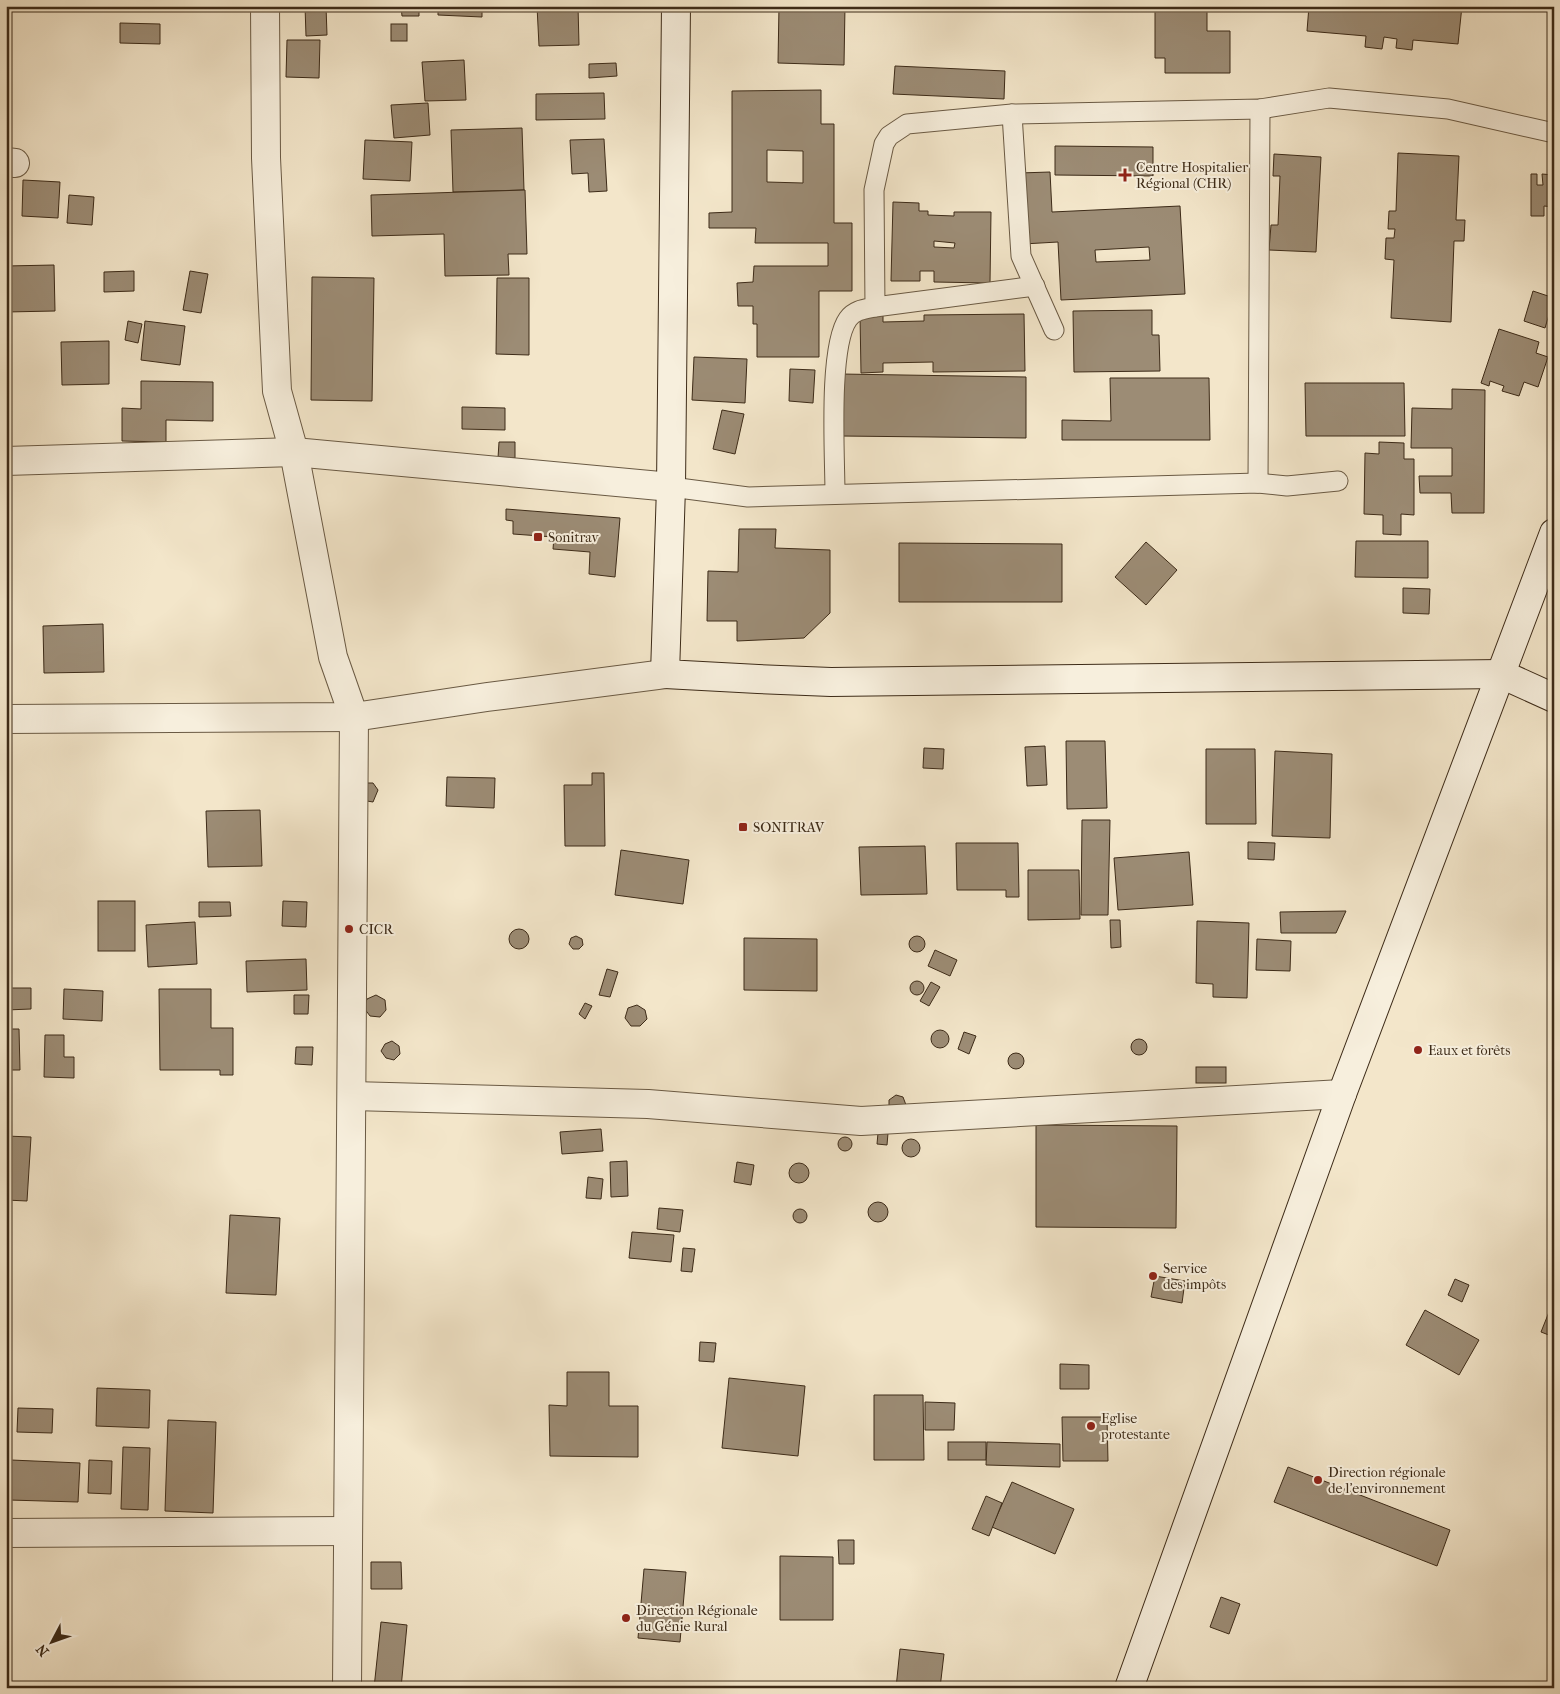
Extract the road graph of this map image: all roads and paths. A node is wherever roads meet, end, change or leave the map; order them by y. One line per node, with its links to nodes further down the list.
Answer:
1 (265, 6): 9 (street)
2 (676, 6): 13 (street)
3 (1260, 109): 4 (lane); 5 (lane); 12 (lane)
4 (1012, 114): 6 (lane); 7 (lane)
5 (1554, 133)
6 (1035, 286): 7 (lane); 8 (lane)
7 (875, 307): 14 (lane)
8 (1054, 330)
9 (294, 452): 10 (street); 13 (street); 19 (street)
10 (6, 461)
11 (1338, 481): 12 (lane)
12 (1258, 483): 14 (lane)
13 (671, 487): 14 (lane); 16 (street)
14 (835, 494)
15 (1554, 533): 17 (street)
16 (665, 674): 17 (street); 19 (street)
17 (1501, 674): 18 (street); 21 (street)
18 (1554, 698)
19 (354, 717): 20 (street); 22 (street)
20 (6, 719)
21 (1342, 1094): 22 (street); 26 (street)
22 (352, 1096): 23 (street)
23 (348, 1531): 24 (street); 25 (street)
24 (6, 1533)
25 (347, 1688)
26 (1129, 1688)

